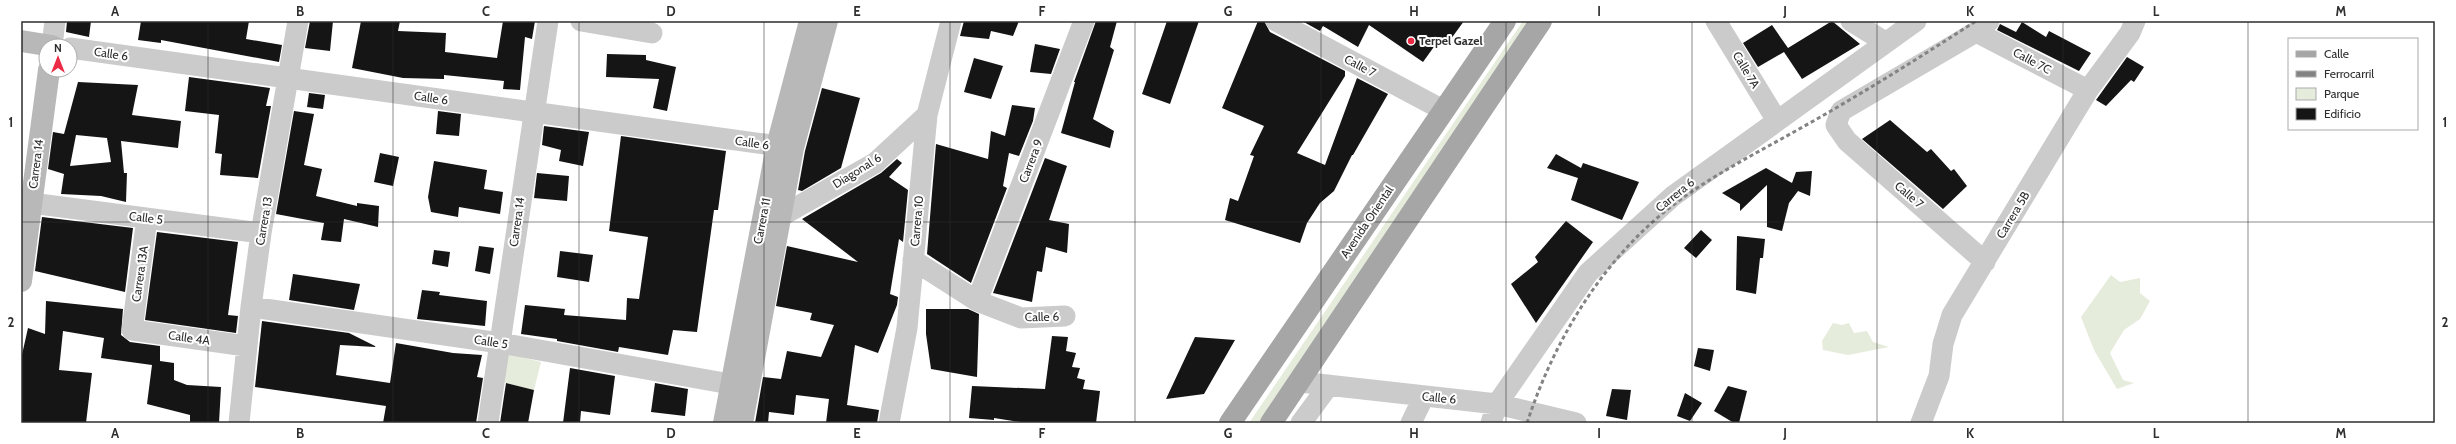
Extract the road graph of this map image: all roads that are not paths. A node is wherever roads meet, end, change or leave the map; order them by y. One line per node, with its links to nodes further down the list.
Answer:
1 (55, 21): 18 (street)
2 (298, 21): 24 (street, Carrera 13)
3 (548, 21): 27 (street, Carrera 14)
4 (581, 21): 17 (street)
5 (810, 21): 30 (main road, Carrera 11)
6 (827, 21): 30 (main road, Carrera 11)
7 (950, 21): 28 (street, Carrera 10)
8 (1084, 21): 38 (street, Carrera 9)
9 (1276, 21): 26 (street, Calle 7)
10 (1505, 21): 26 (main road, Avenida Oriental)
11 (1541, 21): 44 (main road)
12 (1716, 21): 29 (street, Calle 7A)
13 (1851, 21): 20 (street)
14 (1916, 21): 20 (street, Carrera 6)
15 (2135, 21): 25 (street, Carrera 5B)
16 (1982, 26): 25 (street, Calle 7C); 36 (street, Calle 7)
17 (652, 33)
18 (53, 38)
19 (21, 41): 21 (main road)
20 (1885, 42): 29 (street, Carrera 6)
21 (38, 44)
22 (78, 49): 24 (street, Calle 6)
23 (47, 78): 31 (main road, Carrera 14)
24 (289, 79): 27 (street, Calle 6); 34 (street, Carrera 13)
25 (2088, 90): 36 (street, Carrera 5B)
26 (1443, 110): 55 (main road, Avenida Oriental)
27 (534, 112): 30 (street, Calle 6); 42 (street, Carrera 14)
28 (927, 115): 32 (street, Diagonal 6); 35 (street, Carrera 10)
29 (1776, 119): 48 (street, Carrera 6)
30 (785, 147): 32 (main road, Carrera 11); 45 (main road, Carrera 11)
31 (31, 203): 33 (street, Calle 5); 37 (main road, Carrera 14)
32 (780, 216): 53 (main road, Carrera 11)
33 (147, 218): 34 (street, Calle 5); 41 (street, Carrera 13A)
34 (261, 233): 39 (street, Carrera 13)
35 (913, 260): 38 (street, Calle 6); 54 (street, Carrera 10)
36 (1986, 262): 60 (street, Carrera 5B)
37 (21, 281)
38 (977, 301): 40 (street, Calle 6)
39 (251, 306): 42 (street, Calle 5); 43 (street, Carrera 13)
40 (1065, 316)
41 (132, 330): 43 (street, Calle 4A)
42 (500, 343): 45 (street, Calle 5); 51 (street, Carrera 14)
43 (246, 346): 50 (street, Carrera 13)
44 (1300, 382): 46 (street, Calle 6); 56 (main road)
45 (730, 384): 52 (main road, Carrera 11)
46 (1329, 385): 47 (street, Calle 6); 57 (street)
47 (1424, 396): 48 (street, Calle 6); 58 (street)
48 (1494, 414): 49 (street, Calle 6)
49 (1545, 419): 59 (street, Calle 6)
50 (239, 423)
51 (488, 423)
52 (724, 423)
53 (742, 423)
54 (889, 423)
55 (1230, 423)
56 (1272, 423)
57 (1302, 423)
58 (1411, 423)
59 (1576, 423)
60 (1921, 423)

